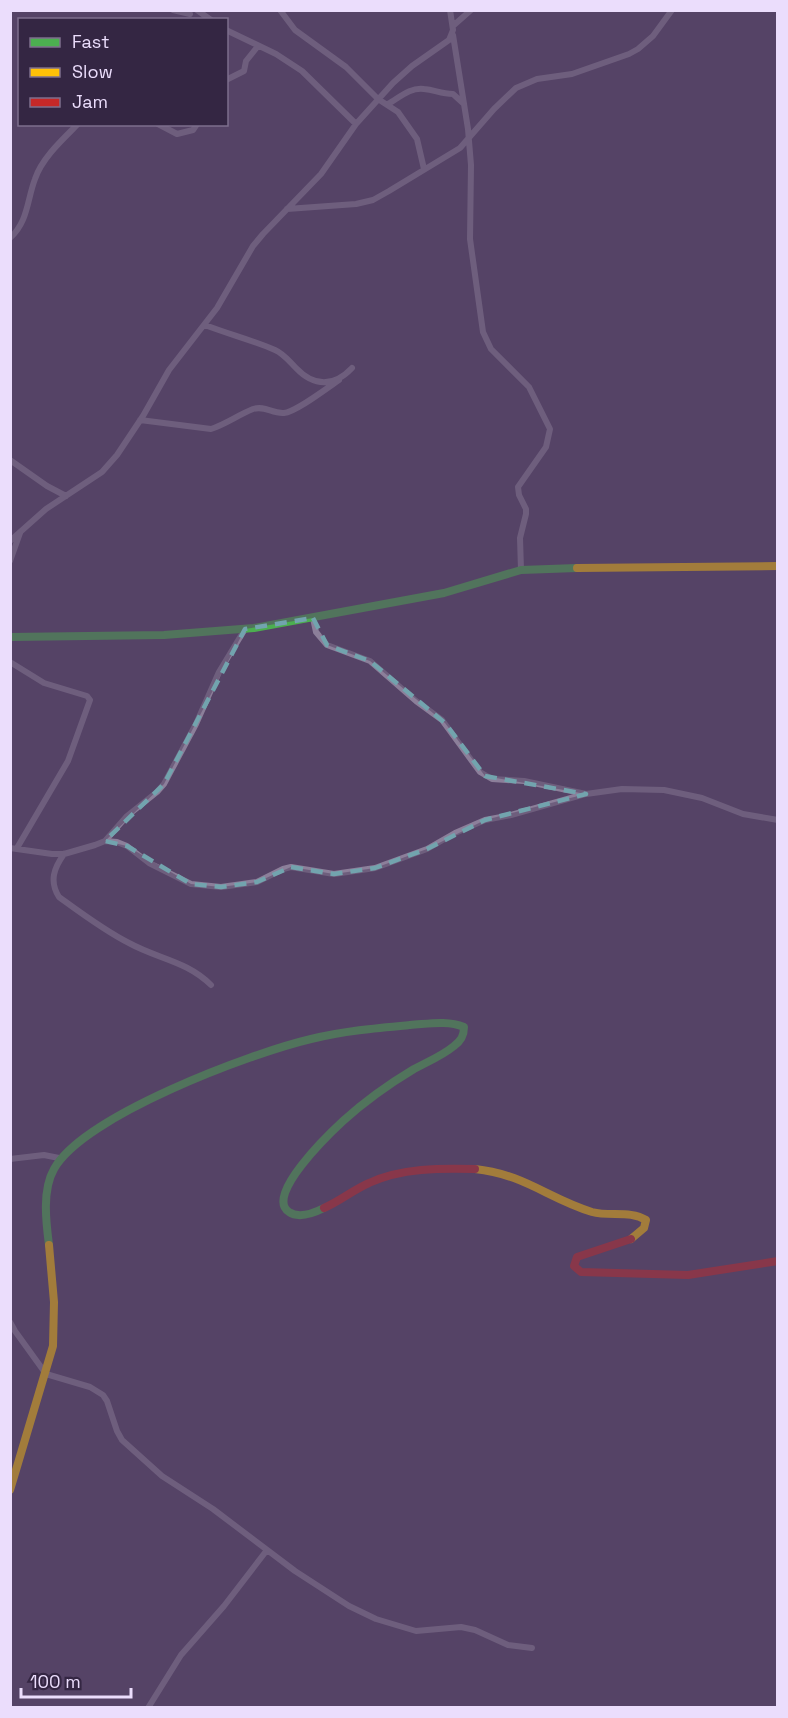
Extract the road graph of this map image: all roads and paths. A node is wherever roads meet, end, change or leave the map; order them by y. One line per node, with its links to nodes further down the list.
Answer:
1 (174, 10): 6 (street)
2 (280, 10): 12 (street)
3 (450, 10): 7 (street)
4 (471, 10): 7 (street)
5 (672, 10): 19 (street)
6 (192, 14)
7 (454, 25): 9 (street)
8 (228, 31): 10 (street)
9 (452, 35): 12 (street); 14 (street)
10 (258, 46): 11 (street); 15 (street)
11 (228, 79)
12 (378, 99): 13 (street); 15 (street)
13 (388, 104): 14 (street); 20 (street)
14 (465, 104): 19 (street)
15 (356, 124): 21 (street)
16 (76, 126): 22 (street)
17 (162, 126): 18 (street)
18 (196, 126)
19 (469, 139): 20 (street); 33 (street)
20 (424, 169): 21 (street)
21 (286, 209): 23 (street)
22 (10, 238)
23 (205, 325): 25 (street); 26 (street)
24 (352, 368): 25 (street)
25 (339, 380): 26 (street)
26 (140, 420): 28 (street)
27 (10, 460): 28 (street)
28 (66, 496): 29 (street)
29 (21, 531): 30 (street); 31 (street)
30 (10, 541)
31 (10, 561)
32 (777, 566): 33 (street)
33 (521, 570): 34 (street)
34 (313, 618): 35 (street); 38 (street)
35 (245, 629): 36 (street); 40 (street)
36 (10, 637)
37 (10, 662): 41 (street)
38 (586, 794): 39 (street); 40 (street)
39 (777, 820)
40 (105, 841): 42 (street)
41 (14, 848): 42 (street)
42 (64, 854): 43 (street)
43 (211, 985)
44 (58, 1158): 45 (street); 46 (street); 48 (street)
45 (10, 1159)
46 (777, 1261)
47 (10, 1322): 48 (street)
48 (46, 1374): 49 (street); 50 (street)
49 (10, 1490)
50 (267, 1550): 51 (street); 52 (street)
51 (532, 1648)
52 (148, 1707)

